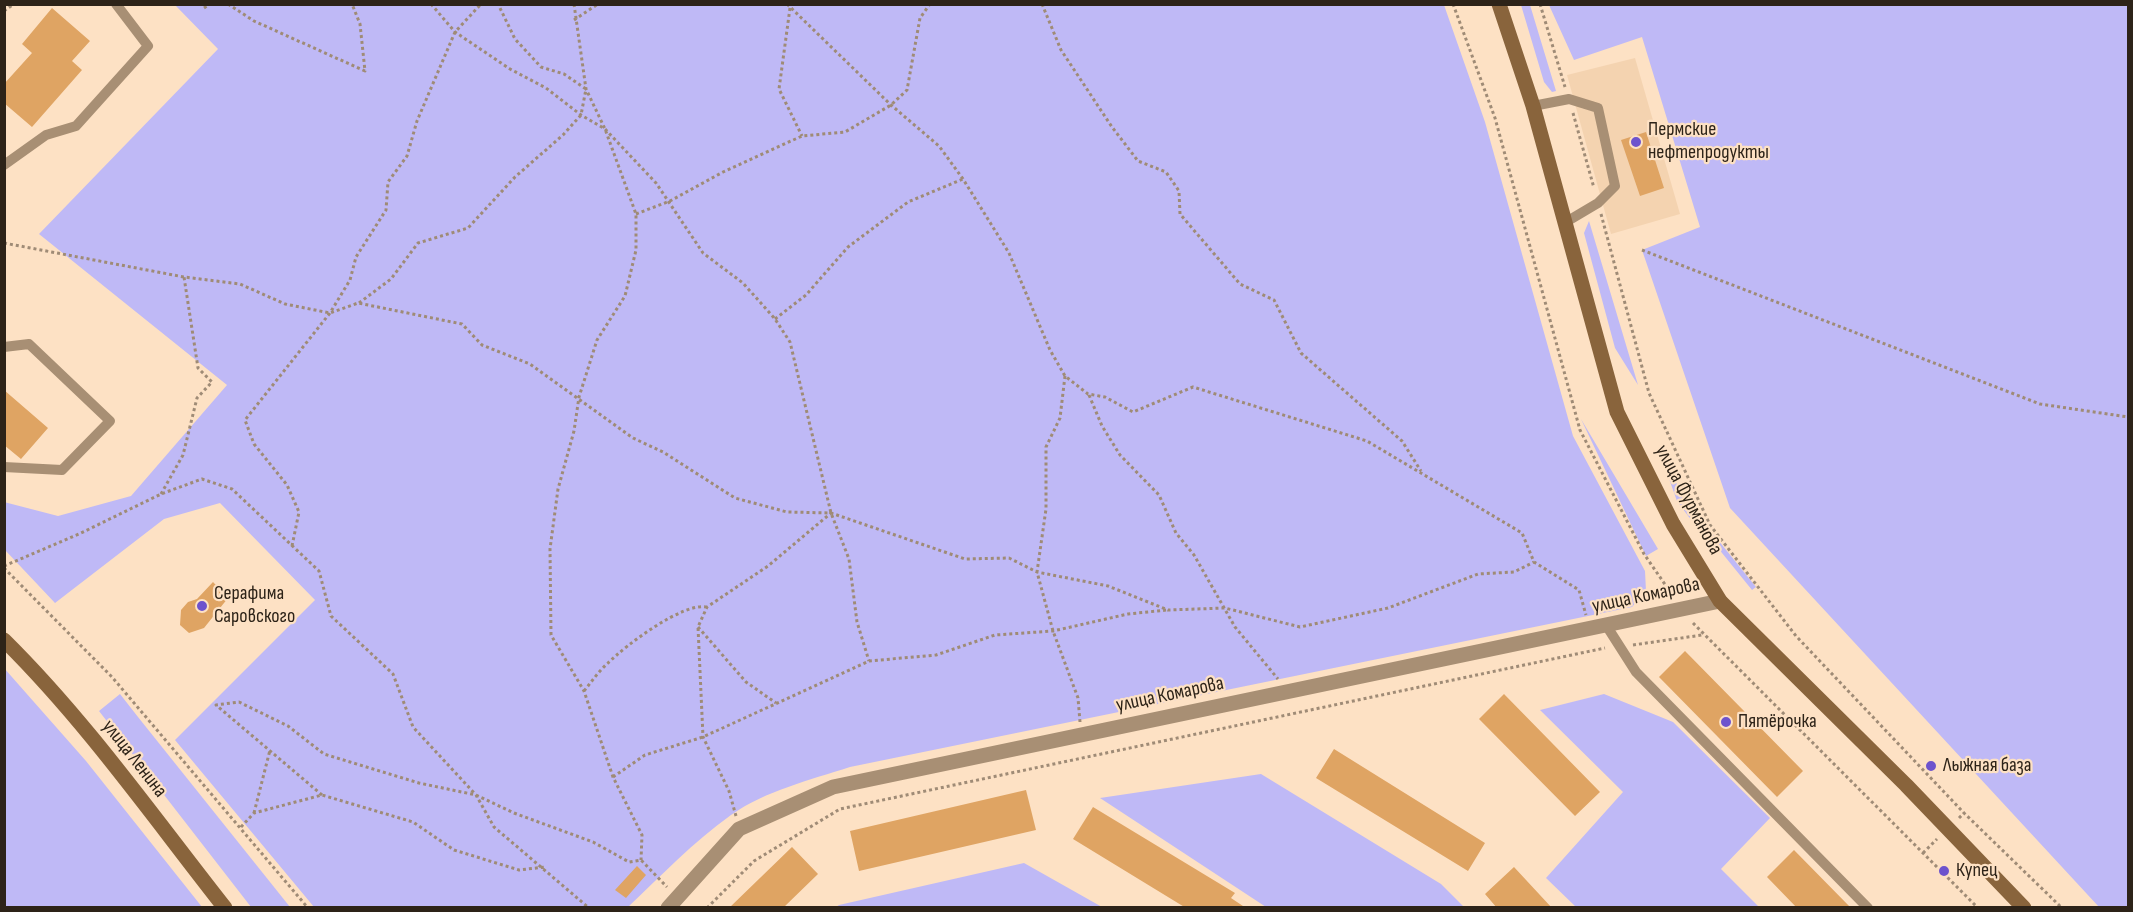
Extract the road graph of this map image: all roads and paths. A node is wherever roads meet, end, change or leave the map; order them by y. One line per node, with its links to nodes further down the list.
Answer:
1 (14, 4): 18 (path)
2 (116, 4): 28 (lane)
3 (210, 4): 17 (path)
4 (228, 4): 5 (path)
5 (352, 4)
6 (431, 4): 20 (path)
7 (481, 4): 20 (path)
8 (498, 4): 21 (path)
9 (574, 4): 19 (path)
10 (598, 4): 19 (path)
11 (930, 4): 23 (path)
12 (1042, 4): 46 (path)
13 (1453, 4): 56 (path)
14 (1499, 4): 24 (main road, улица Фурманова)
15 (1540, 4): 22 (path)
16 (789, 6): 23 (path); 27 (path)
17 (204, 8)
18 (4, 11)
19 (574, 20): 21 (path)
20 (455, 32): 25 (path); 38 (path)
21 (586, 89): 25 (path); 26 (path)
22 (1569, 99): 24 (lane); 31 (path); 31 (lane)
23 (891, 105): 27 (path); 29 (path)
24 (1533, 106): 33 (main road, улица Фурманова)
25 (581, 115): 26 (path); 37 (path)
26 (605, 129): 30 (path); 32 (path)
27 (802, 136): 30 (path)
28 (4, 165)
29 (963, 179): 39 (path); 41 (path)
30 (670, 201): 32 (path); 39 (path)
31 (1599, 203): 33 (lane); 76 (path)
32 (636, 214): 43 (path)
33 (1566, 222): 53 (main road, улица Фурманова)
34 (4, 243): 36 (path)
35 (1642, 250): 44 (path)
36 (184, 277): 38 (path); 47 (path)
37 (358, 303): 38 (path); 43 (path)
38 (330, 313): 49 (path)
39 (775, 319): 48 (path)
40 (4, 347): 45 (lane)
41 (1065, 376): 42 (path); 52 (path)
42 (1088, 394): 46 (path); 55 (path)
43 (579, 397): 48 (path); 66 (path)
44 (2128, 417)
45 (4, 467)
46 (1422, 473): 50 (path)
47 (160, 494): 49 (path); 51 (path)
48 (831, 513): 52 (path); 54 (path); 65 (path)
49 (292, 546): 74 (path)
50 (1534, 562): 55 (path); 60 (path)
51 (4, 567): 77 (path)
52 (1037, 572): 57 (path); 61 (path)
53 (1720, 601): 56 (street, улица Комарова); 88 (main road, улица Фурманова)
54 (707, 607): 59 (path); 66 (path)
55 (1226, 608): 57 (path); 67 (path)
56 (1682, 609): 58 (street, улица Комарова); 62 (path)
57 (1168, 610): 61 (path)
58 (1606, 625): 60 (street, улица Комарова); 64 (lane)
59 (698, 627): 68 (path); 70 (path)
60 (1590, 630): 67 (street, улица Комарова)
61 (1053, 632): 65 (path); 69 (path)
62 (1702, 635): 64 (path); 87 (path)
63 (4, 640): 82 (main road, улица Ленина)
64 (1620, 646): 85 (path); 86 (lane)
65 (869, 662): 68 (path)
66 (584, 691): 72 (path)
67 (1288, 692): 69 (street, улица Комарова)
68 (776, 703): 70 (path)
69 (1081, 736): 78 (street, улица Комарова)
70 (703, 737): 72 (path); 78 (path)
71 (270, 750): 73 (path); 74 (path); 75 (path)
72 (613, 777): 79 (path)
73 (322, 795): 75 (path); 80 (path)
74 (476, 795): 79 (path); 80 (path)
75 (254, 813): 77 (path)
76 (1964, 813)
77 (241, 827): 83 (path)
78 (739, 829): 81 (street, улица Комарова)
79 (641, 860): 81 (path)
80 (545, 867): 84 (path)
81 (673, 903)
82 (225, 908)
83 (308, 908)
84 (589, 908)
85 (707, 908)
86 (1868, 908)
87 (1978, 908)
88 (2024, 908)

